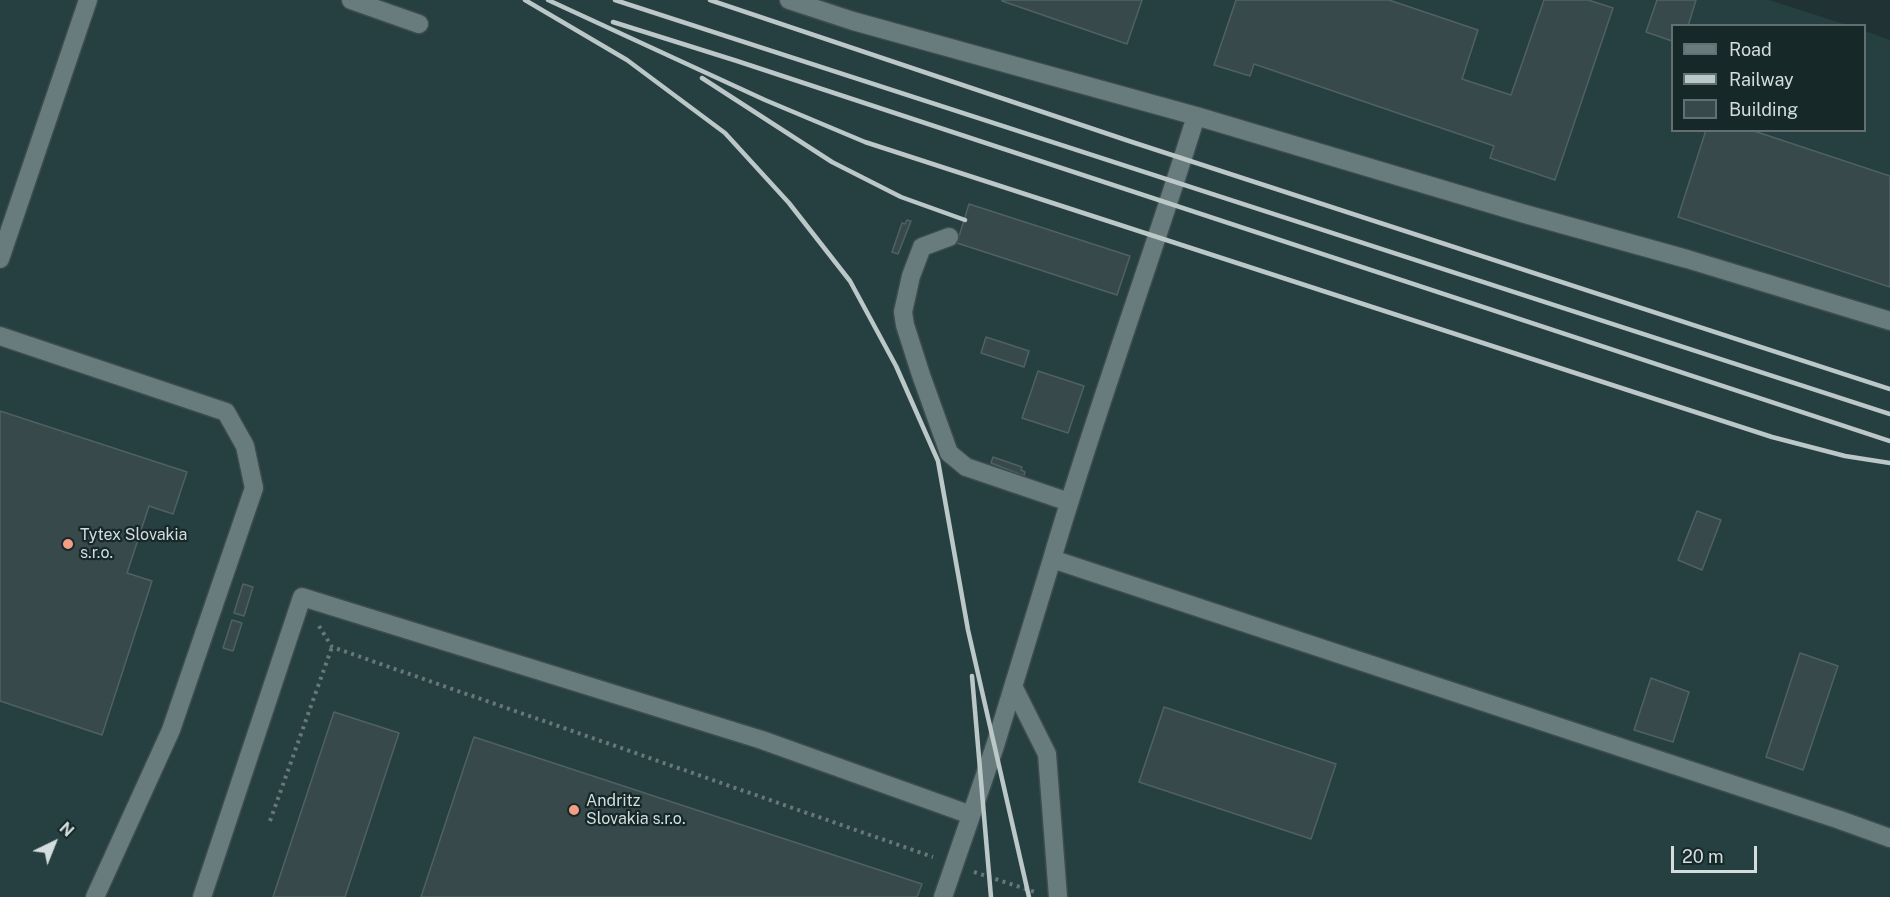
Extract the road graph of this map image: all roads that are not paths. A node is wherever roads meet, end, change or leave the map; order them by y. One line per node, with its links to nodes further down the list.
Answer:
1 (88, 0): 7 (lane)
2 (351, 0): 4 (lane)
3 (789, 0): 5 (lane)
4 (419, 24)
5 (1196, 116): 8 (lane); 10 (lane)
6 (949, 237): 10 (lane)
7 (0, 259)
8 (1890, 321)
9 (0, 336): 16 (lane)
10 (1069, 502): 11 (lane)
11 (1052, 559): 12 (lane); 14 (lane)
12 (1014, 688): 13 (lane); 15 (lane)
13 (971, 815): 17 (lane); 18 (lane)
14 (1890, 838)
15 (1051, 896)
16 (96, 897)
17 (202, 897)
18 (943, 897)

